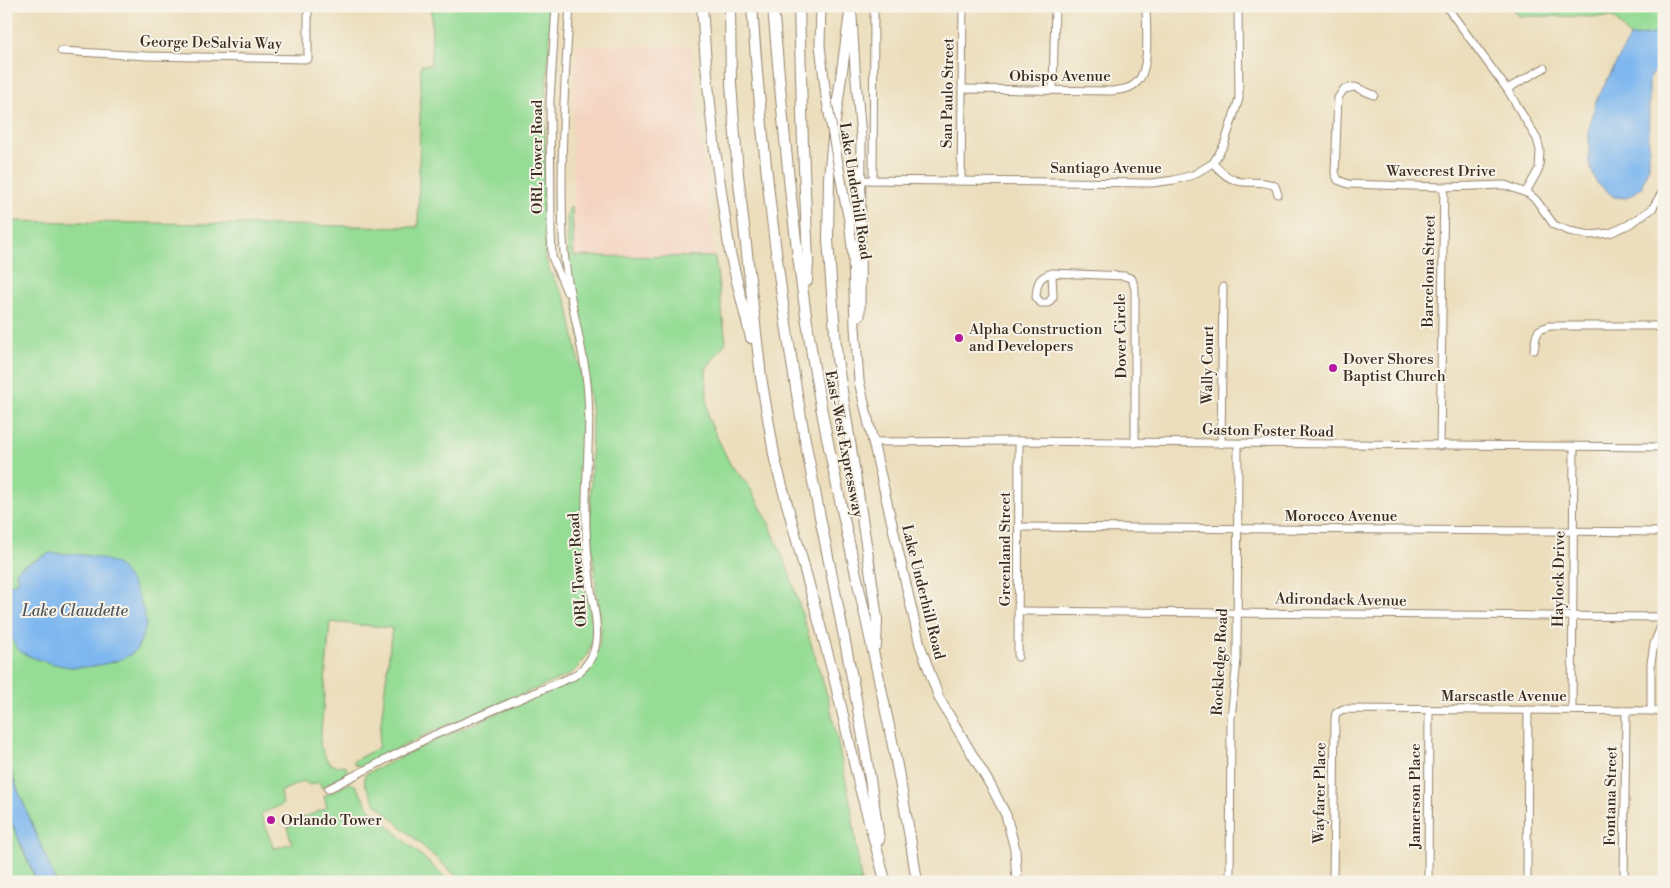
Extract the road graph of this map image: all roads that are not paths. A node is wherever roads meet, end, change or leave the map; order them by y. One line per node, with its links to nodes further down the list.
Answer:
1 (308, 6): 19 (street, George DeSalvia Way)
2 (556, 6): 17 (street, ORL Tower Road)
3 (570, 6): 18 (street, ORL Tower Road)
4 (702, 6): 41 (highway)
5 (730, 6): 41 (highway)
6 (752, 6): 69 (highway)
7 (773, 6): 38 (highway, East-West Expressway)
8 (799, 6): 38 (highway)
9 (821, 6): 42 (main road, Lake Underhill Road, bridge)
10 (852, 6): 26 (main road, Lake Underhill Road); 60 (highway)
11 (874, 6): 27 (street, Lake Underhill Road)
12 (963, 6): 21 (street, San Paulo Street)
13 (1055, 6): 23 (street)
14 (1146, 6): 23 (street, Obispo Avenue)
15 (1238, 6): 25 (street)
16 (1446, 6): 22 (street)
17 (553, 42): 18 (street); 33 (street, ORL Tower Road)
18 (567, 43): 34 (street, ORL Tower Road)
19 (61, 51)
20 (1544, 68): 22 (street)
21 (962, 89): 23 (street, Obispo Avenue); 28 (street, San Paulo Street)
22 (1507, 89): 31 (street)
23 (1053, 90)
24 (1374, 94): 29 (street, Wavecrest Drive)
25 (1213, 163): 28 (street, Santiago Avenue); 32 (street)
26 (862, 180): 27 (street, Santiago Avenue); 42 (main road, Lake Underhill Road)
27 (873, 180): 28 (street, Santiago Avenue)
28 (961, 181)
29 (1444, 187): 31 (street, Wavecrest Drive); 48 (street, Barcelona Street)
30 (1664, 189): 31 (street)
31 (1526, 192)
32 (1278, 194)
33 (550, 200): 34 (street); 37 (street, ORL Tower Road)
34 (562, 200): 37 (street, ORL Tower Road)
35 (1052, 273): 45 (street, Dover Circle)
36 (1223, 287): 46 (street, Wally Court)
37 (572, 304): 68 (street, ORL Tower Road)
38 (806, 304): 60 (highway, East-West Expressway)
39 (1664, 332): 40 (street)
40 (1534, 350)
41 (761, 377): 69 (highway)
42 (859, 381): 44 (main road, Lake Underhill Road)
43 (1019, 441): 44 (street, Gaston Foster Road); 45 (street, Gaston Foster Road); 51 (street, Greenland Street)
44 (872, 442): 71 (main road, Lake Underhill Road)
45 (1135, 443): 46 (street, Gaston Foster Road)
46 (1221, 444): 47 (street, Gaston Foster Road)
47 (1238, 444): 48 (street, Gaston Foster Road); 52 (street, Rockledge Road)
48 (1440, 446): 49 (street, Gaston Foster Road)
49 (1574, 447): 50 (street, Gaston Foster Road); 53 (street, Haylock Drive)
50 (1664, 447)
51 (1019, 527): 52 (street, Morocco Avenue); 55 (street, Greenland Street)
52 (1237, 528): 53 (street, Morocco Avenue); 56 (street, Rockledge Road)
53 (1574, 531): 54 (street, Morocco Avenue); 57 (street, Haylock Drive)
54 (1664, 532)
55 (1018, 611): 56 (street, Adirondack Avenue); 59 (street, Greenland Street)
56 (1237, 612): 57 (street, Adirondack Avenue); 72 (street, Rockledge Road)
57 (1572, 616): 58 (street, Adirondack Avenue); 64 (street, Haylock Drive)
58 (1664, 618): 66 (street)
59 (1018, 657)
60 (875, 659): 70 (highway, East-West Expressway)
61 (1343, 709): 62 (street, Marscastle Avenue); 73 (street, Wayfarer Place)
62 (1429, 710): 63 (street, Marscastle Avenue); 74 (street, Jamerson Place)
63 (1528, 710): 64 (street, Marscastle Avenue); 75 (street)
64 (1572, 710): 65 (street, Marscastle Avenue)
65 (1626, 711): 66 (street, Marscastle Avenue); 76 (street, Fontana Street)
66 (1652, 711): 67 (street, Marscastle Avenue)
67 (1664, 711)
68 (328, 789)
69 (885, 881)
70 (917, 882)
71 (1017, 882)
72 (1230, 882)
73 (1333, 882)
74 (1428, 882)
75 (1527, 882)
76 (1624, 882)

